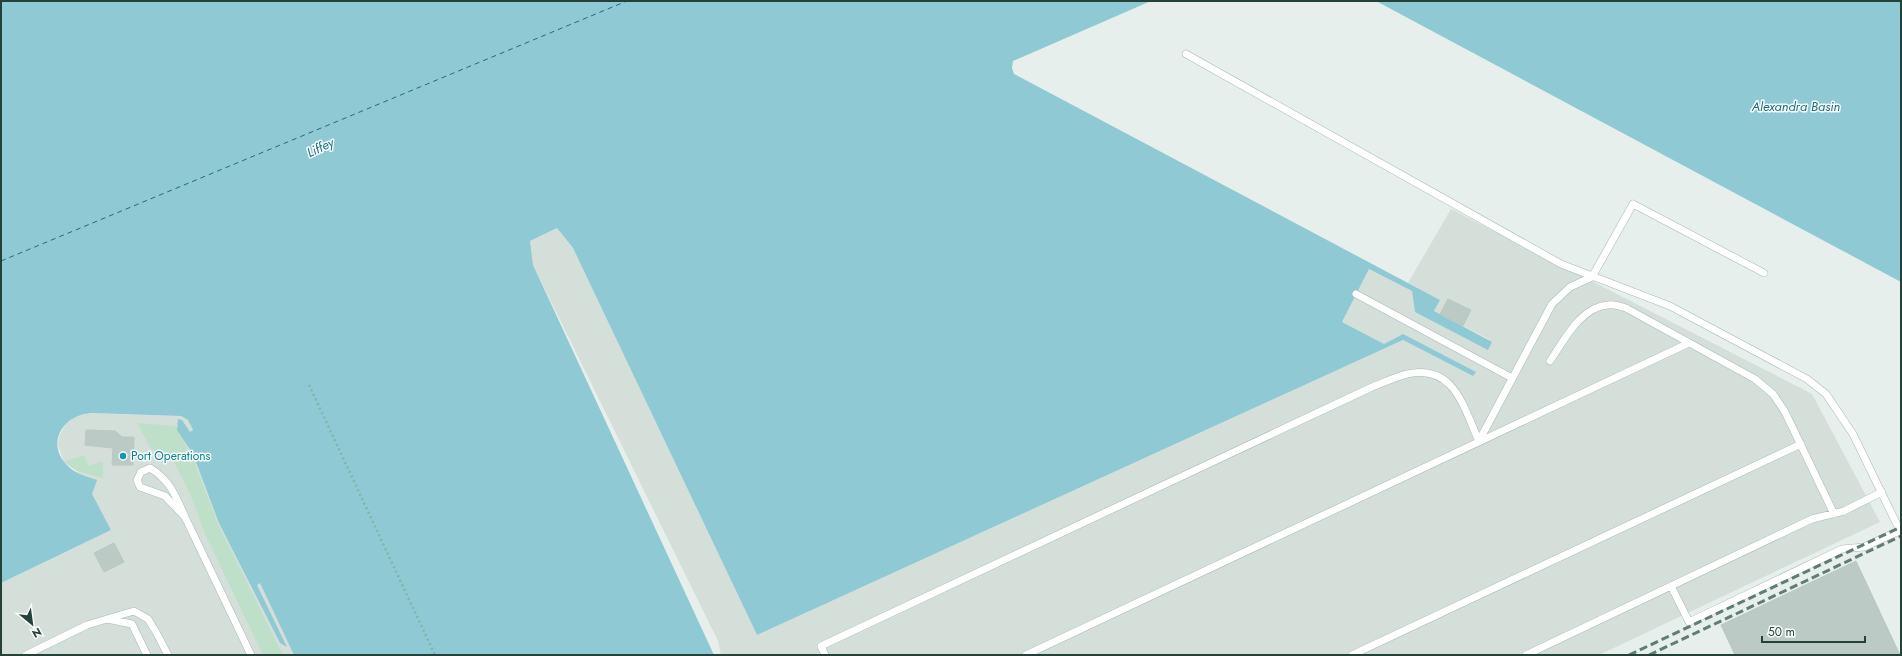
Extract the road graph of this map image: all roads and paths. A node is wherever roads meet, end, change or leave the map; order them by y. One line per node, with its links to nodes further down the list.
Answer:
1 (1186, 54): 3 (lane)
2 (1764, 273): 3 (lane)
3 (1592, 277): 7 (lane); 11 (lane)
4 (1356, 294): 7 (lane)
5 (1689, 343): 6 (lane); 9 (lane); 10 (lane)
6 (1550, 361)
7 (1512, 378): 9 (lane)
8 (309, 385): 21 (path)
9 (1479, 441): 22 (lane); 23 (lane)
10 (1801, 444): 12 (lane); 24 (lane)
11 (1882, 492): 12 (lane); 14 (lane)
12 (1834, 514): 15 (lane)
13 (184, 518): 13 (lane); 20 (lane)
14 (1901, 531): 15 (lane)
15 (1671, 586): 25 (lane)
16 (107, 619): 17 (lane); 18 (lane); 19 (lane)
17 (26, 655)
18 (147, 655)
19 (168, 655)
20 (251, 655)
21 (435, 655)
22 (825, 655)
23 (1026, 655)
24 (1352, 655)
25 (1526, 655)

